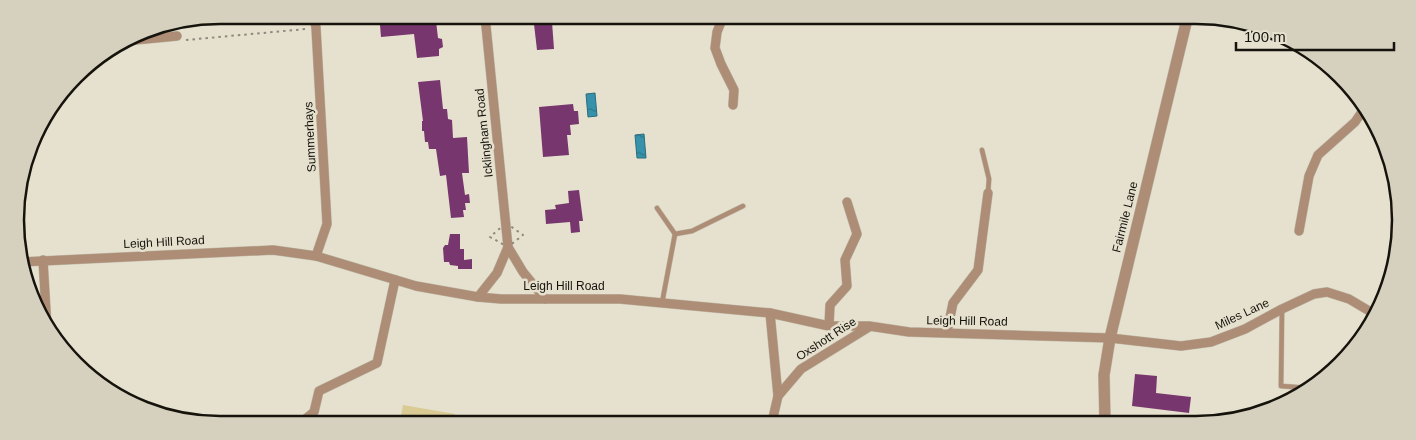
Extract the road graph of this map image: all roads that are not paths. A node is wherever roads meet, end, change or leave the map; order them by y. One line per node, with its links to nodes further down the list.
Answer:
1 (315, 24): 17 (street, Summerhays)
2 (486, 24): 16 (street, Icklingham Road)
3 (720, 24): 7 (street)
4 (1186, 24): 31 (street, Fairmile Lane)
5 (156, 35): 6 (street)
6 (177, 36)
7 (733, 105)
8 (1361, 114): 14 (street)
9 (982, 150): 10 (lane)
10 (988, 193): 30 (street)
11 (846, 202): 28 (street)
12 (743, 206): 15 (lane)
13 (657, 208): 15 (lane)
14 (1299, 232)
15 (675, 234): 23 (lane)
16 (508, 247): 21 (street, Icklingham Road); 22 (street, Icklingham Road)
17 (316, 256): 18 (street, Leigh Hill Road); 20 (street, Leigh Hill Road)
18 (43, 260): 19 (street, Leigh Hill Road); 25 (street)
19 (29, 261)
20 (395, 280): 21 (street, Leigh Hill Road); 34 (street)
21 (478, 297): 22 (street, Leigh Hill Road)
22 (545, 299): 23 (street, Leigh Hill Road)
23 (662, 303): 27 (street, Leigh Hill Road)
24 (1282, 309): 26 (street, Miles Lane); 31 (street, Miles Lane); 32 (lane)
25 (46, 311)
26 (1370, 311)
27 (770, 313): 28 (street, Leigh Hill Road); 33 (street, Oxshott Rise)
28 (828, 326): 29 (street, Leigh Hill Road)
29 (869, 326): 30 (street, Leigh Hill Road); 33 (street, Oxshott Rise)
30 (947, 332): 31 (street, Leigh Hill Road)
31 (1110, 338): 36 (street, Fairmile Lane)
32 (1298, 387)
33 (778, 396): 35 (street, Oxshott Rise)
34 (309, 416)
35 (773, 416)
36 (1105, 416)

